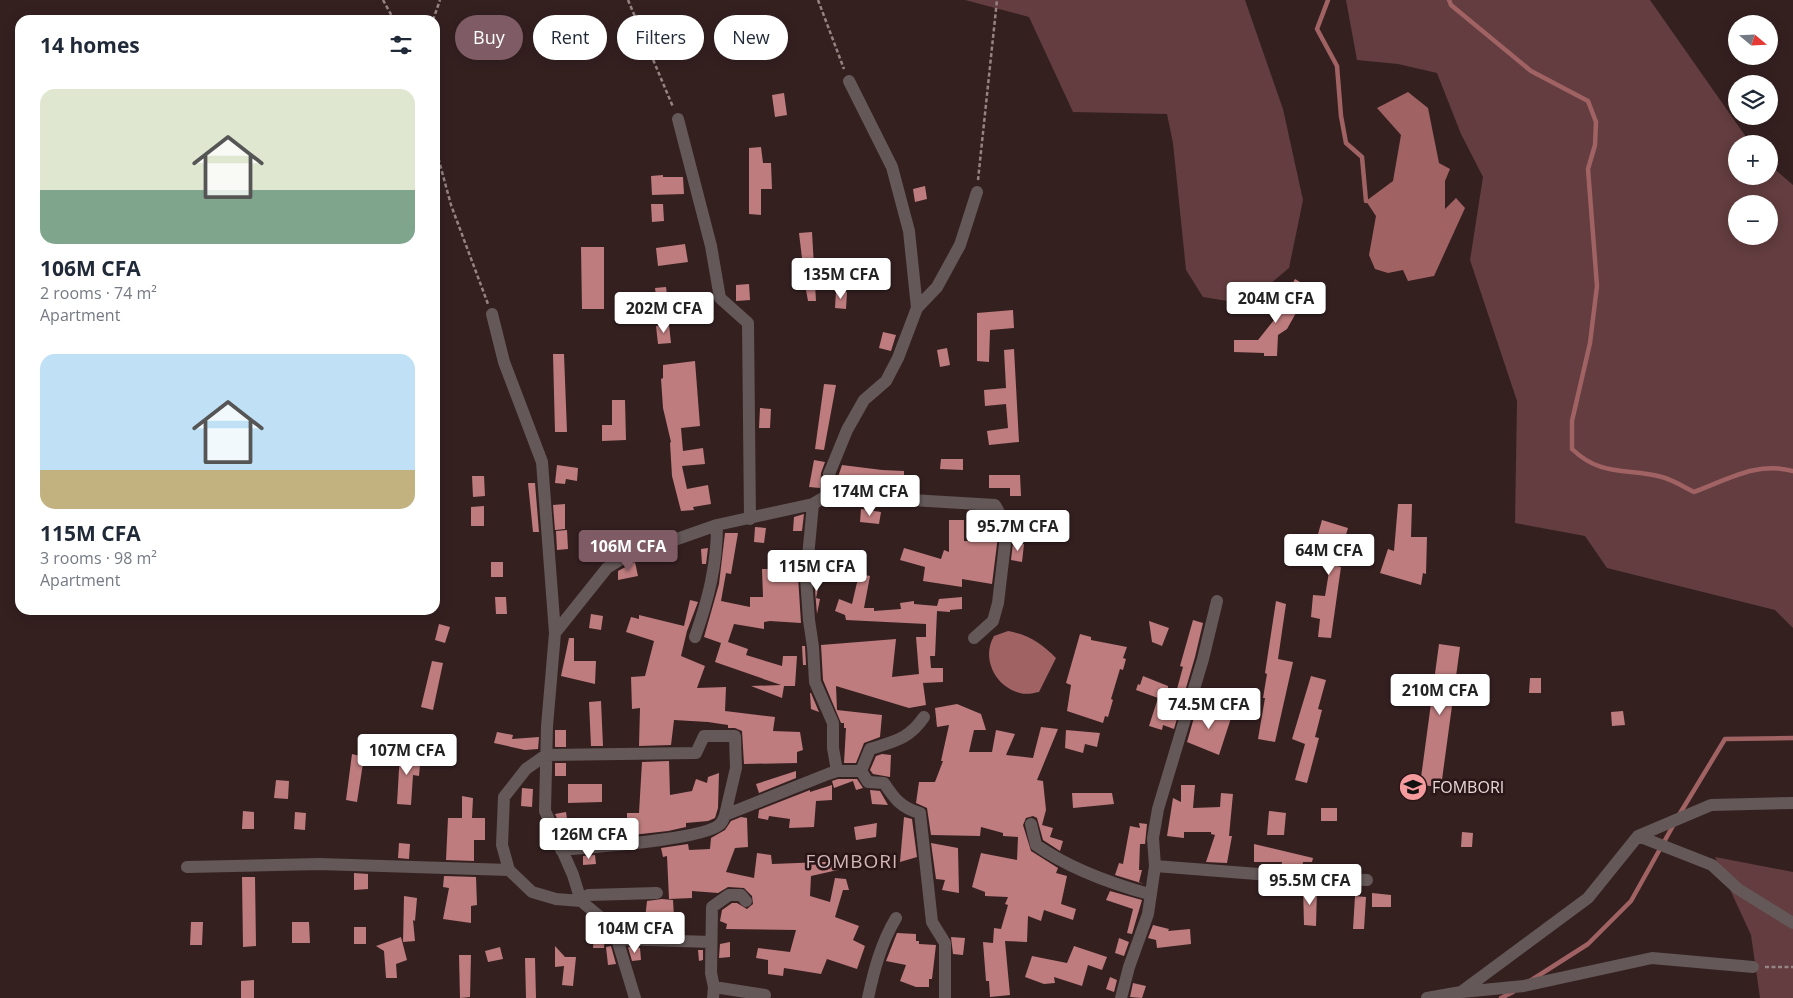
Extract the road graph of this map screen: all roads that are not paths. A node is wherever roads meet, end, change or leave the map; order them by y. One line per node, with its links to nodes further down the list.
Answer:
1 (849, 81): 4 (street)
2 (678, 119): 8 (street)
3 (977, 192): 4 (street)
4 (916, 308): 6 (street)
5 (492, 314): 11 (street)
6 (828, 495): 7 (street); 13 (street)
7 (813, 504): 8 (street); 16 (street)
8 (750, 519): 9 (street)
9 (717, 526): 11 (street); 12 (street)
10 (1217, 600): 23 (street)
11 (555, 634): 15 (street)
12 (695, 637)
13 (974, 638)
14 (924, 717): 17 (street)
15 (546, 755): 19 (street); 22 (street); 25 (street)
16 (837, 771): 17 (street); 19 (street)
17 (861, 771): 41 (street)
18 (1793, 804): 21 (street)
19 (725, 815): 22 (street)
20 (1031, 824): 28 (street)
21 (1638, 836): 32 (street); 37 (street)
22 (561, 850): 29 (street)
23 (1155, 866): 26 (street); 28 (street)
24 (187, 867): 25 (street)
25 (509, 870): 29 (street)
26 (1367, 880)
27 (656, 893): 29 (street)
28 (1149, 894): 42 (street)
29 (581, 901): 33 (street)
30 (746, 901): 34 (street)
31 (896, 918): 40 (street)
32 (1793, 923)
33 (617, 939): 34 (street); 39 (street)
34 (711, 942): 36 (street)
35 (1753, 967): 37 (street)
36 (714, 992): 38 (street)
37 (1461, 992): 43 (street)
38 (765, 995)
39 (635, 998)
40 (868, 998)
41 (945, 998)
42 (1121, 998)
43 (1427, 998)

